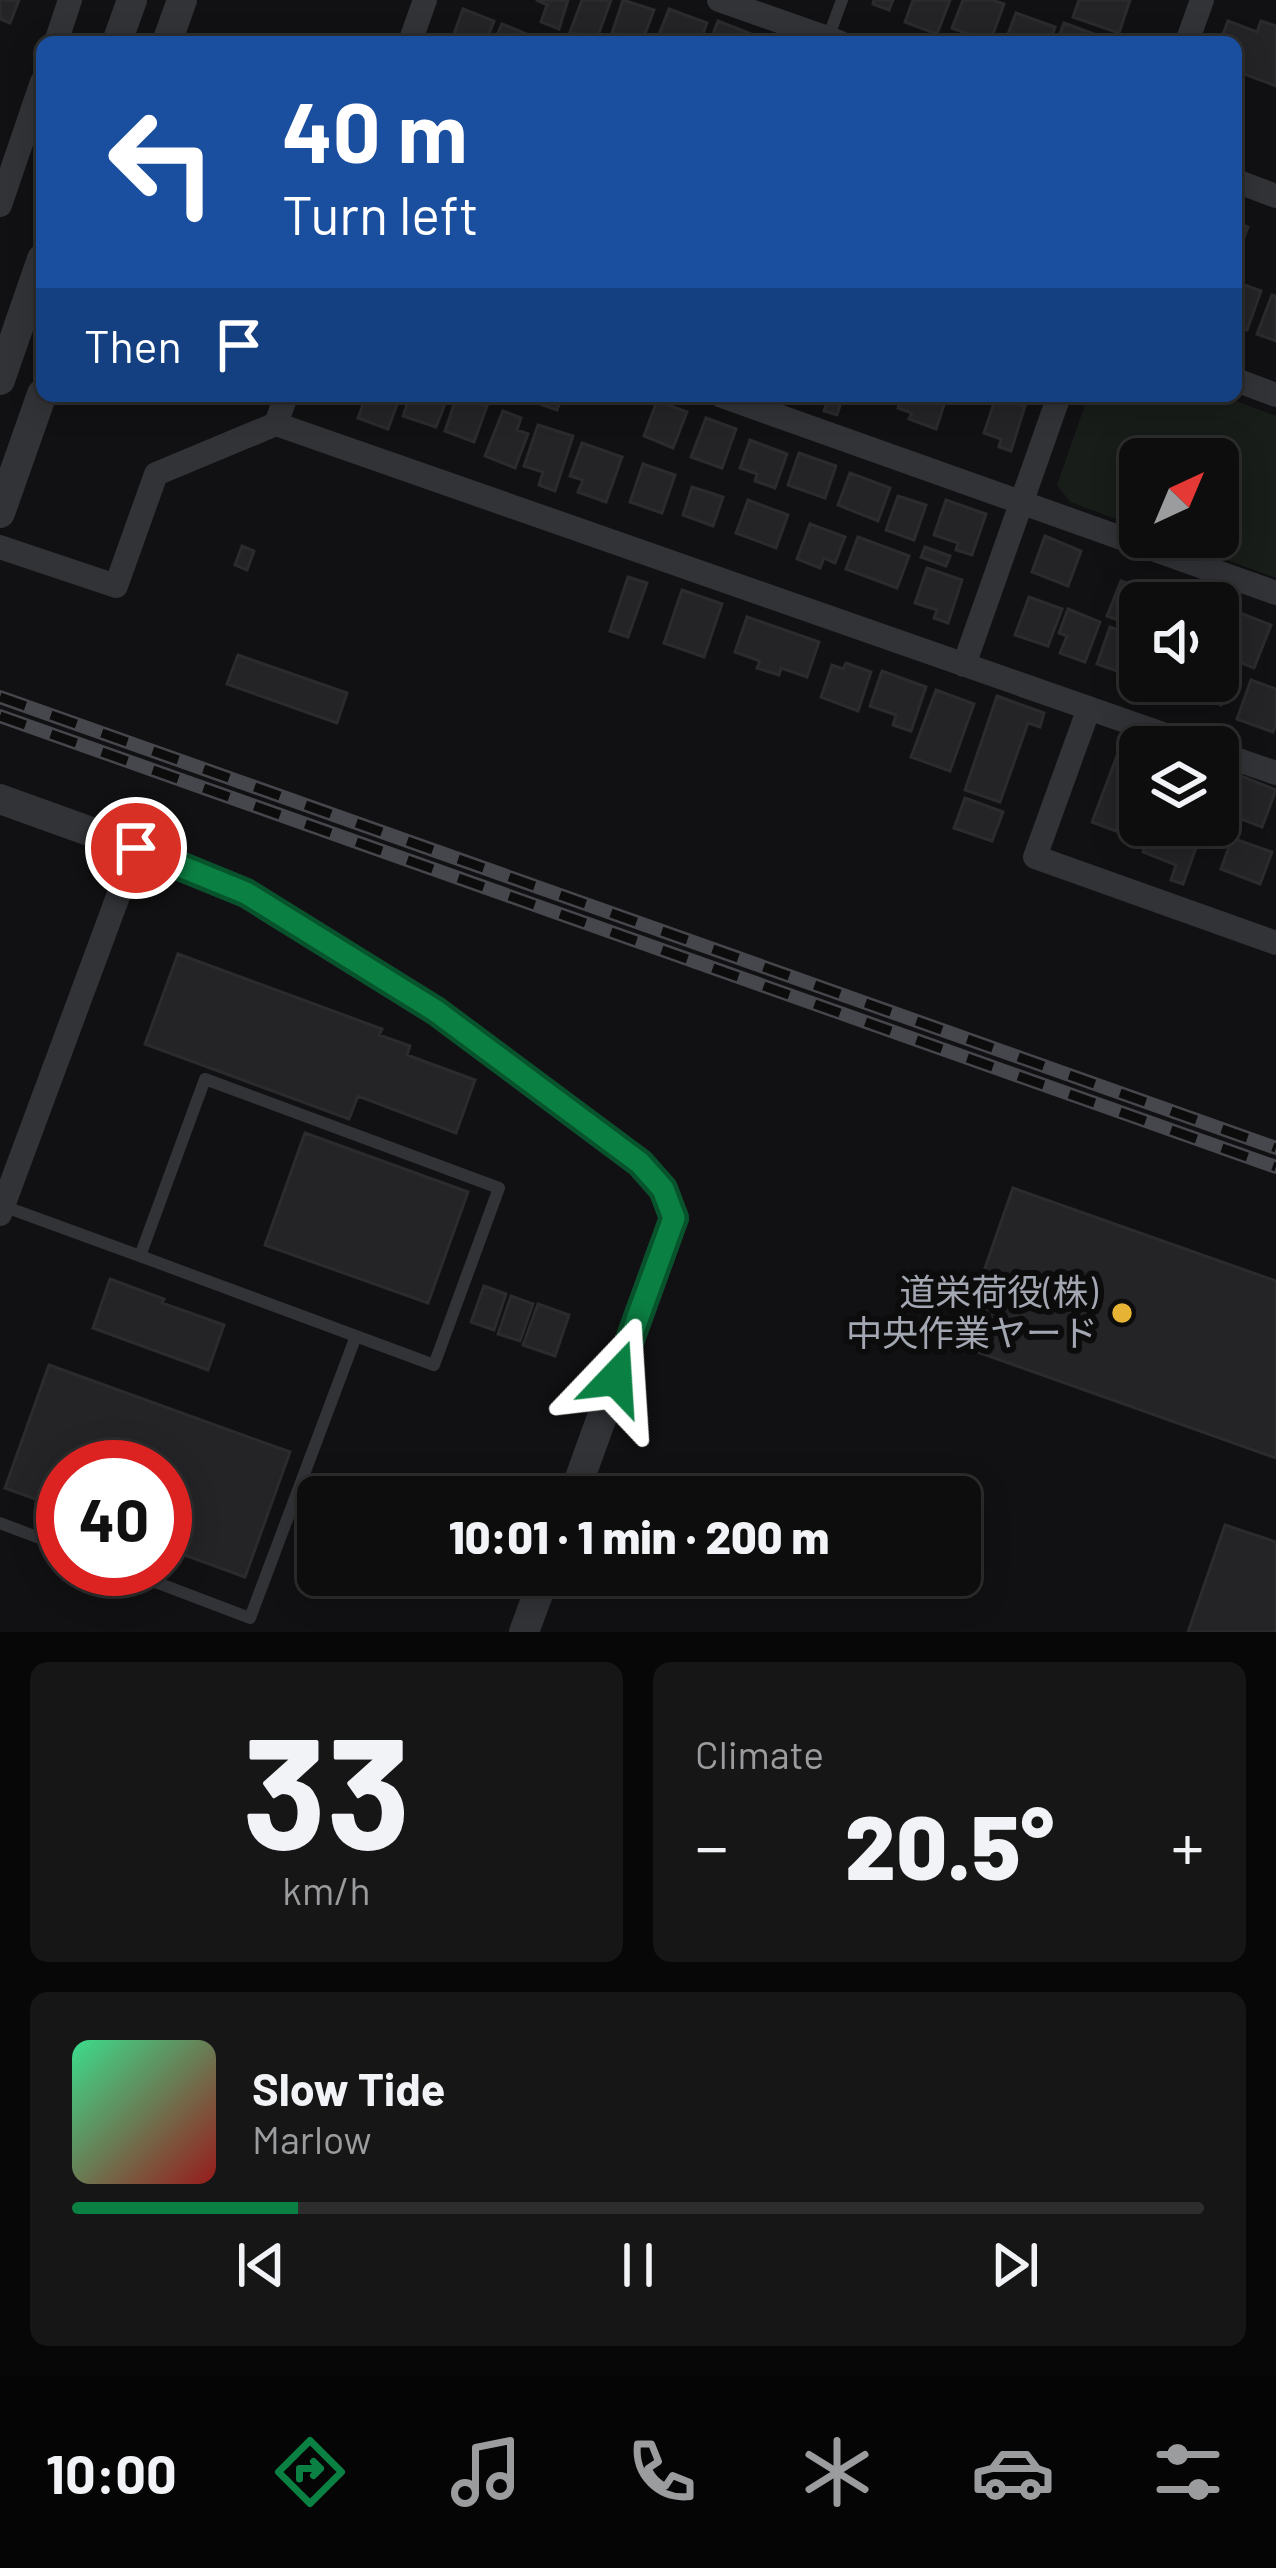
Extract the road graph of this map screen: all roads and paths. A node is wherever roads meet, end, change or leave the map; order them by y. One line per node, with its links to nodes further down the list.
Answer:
1 (70, 0): 8 (street)
2 (132, 0): 9 (street)
3 (182, 0): 10 (street)
4 (425, 0): 11 (street)
5 (719, 0): 12 (street)
6 (842, 0): 13 (lane)
7 (1202, 0): 14 (street)
8 (58, 36)
9 (119, 36)
10 (169, 36)
11 (412, 36)
12 (822, 36)
13 (834, 36)
14 (1188, 36)
15 (36, 100): 18 (street)
16 (1242, 184): 17 (street)
17 (1276, 196)
18 (0, 205)
19 (36, 276): 20 (street)
20 (0, 380)
21 (1242, 382): 22 (street)
22 (1276, 395)
23 (39, 402): 28 (street)
24 (284, 402): 27 (street)
25 (739, 402): 29 (street)
26 (1057, 402): 29 (street)
27 (276, 424): 30 (street); 32 (street)
28 (3, 503)
29 (1020, 503): 31 (street); 32 (street)
30 (0, 547)
31 (1276, 593)
32 (964, 664): 33 (street)
33 (1089, 708): 34 (street); 39 (street)
34 (1140, 726)
35 (1239, 760): 36 (street)
36 (1276, 773)
37 (0, 800): 38 (street)
38 (136, 848): 40 (street); 43 (street)
39 (1276, 943)
40 (2, 1210): 41 (lane)
41 (140, 1256): 42 (lane); 42 (lane)
42 (356, 1336): 46 (lane)
43 (581, 1476)
44 (0, 1523): 45 (lane)
45 (36, 1537)
46 (192, 1596)
47 (537, 1596): 48 (street)
48 (524, 1632)

